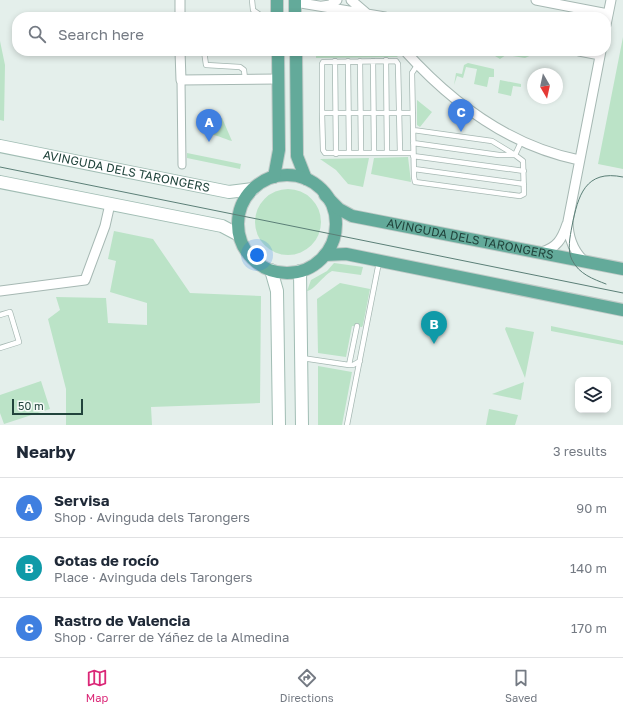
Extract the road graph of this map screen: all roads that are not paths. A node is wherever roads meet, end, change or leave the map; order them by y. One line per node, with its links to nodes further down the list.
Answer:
1 (180, 0): 10 (street)
2 (252, 0): 11 (lane)
3 (277, 0): 12 (main road)
4 (337, 0): 9 (street)
5 (351, 0): 15 (street)
6 (536, 0): 16 (street)
7 (611, 0): 17 (street)
8 (295, 1): 9 (street); 13 (main road)
9 (317, 6): 14 (street)
10 (180, 12)
11 (255, 12)
12 (277, 12)
13 (295, 12)
14 (349, 12)
15 (365, 12)
16 (598, 12)
17 (608, 12)
18 (180, 56): 32 (street)
19 (205, 56): 30 (lane)
20 (278, 56): 31 (main road)
21 (296, 56): 58 (main road)
22 (410, 56): 29 (street)
23 (599, 56): 53 (street)
24 (386, 60): 28 (lane); 38 (lane); 39 (lane)
25 (335, 61): 26 (lane); 34 (lane); 40 (lane)
26 (348, 61): 27 (lane); 35 (lane)
27 (360, 61): 28 (lane); 36 (lane)
28 (373, 61): 37 (lane)
29 (418, 64): 33 (lane); 42 (street)
30 (245, 79): 31 (street); 32 (street)
31 (278, 79): 57 (main road)
32 (181, 80): 54 (street)
33 (413, 112): 39 (lane); 41 (lane)
34 (335, 113): 35 (lane); 40 (lane); 50 (lane)
35 (348, 113): 36 (lane); 45 (lane)
36 (361, 113): 37 (lane); 46 (lane)
37 (374, 113): 38 (lane); 47 (lane)
38 (386, 113): 39 (lane); 48 (lane)
39 (399, 113): 49 (lane)
40 (322, 114): 50 (lane)
41 (413, 130): 43 (lane); 52 (lane)
42 (521, 142): 52 (lane); 53 (street)
43 (413, 143): 51 (lane); 52 (lane)
44 (0, 146): 61 (main road, AVINGUDA DELS TARONGERS)
45 (349, 153): 46 (lane); 50 (lane)
46 (361, 153): 47 (lane)
47 (374, 153): 48 (lane)
48 (387, 153): 49 (lane)
49 (400, 153): 51 (lane)
50 (336, 154)
51 (413, 154): 55 (lane); 56 (lane)
52 (515, 155): 56 (lane)
53 (579, 160): 64 (street)
54 (182, 165)
55 (414, 169): 60 (lane); 60 (lane)
56 (524, 171): 60 (lane)
57 (274, 177): 58 (main road); 61 (main road)
58 (306, 179): 62 (main road)
59 (0, 182): 63 (main road)
60 (524, 184)
61 (253, 188): 65 (main road)
62 (326, 195): 66 (main road, AVINGUDA DELS TARONGERS); 67 (main road)
63 (110, 204): 65 (main road); 73 (street)
64 (568, 221): 66 (street); 69 (street)
65 (239, 235): 71 (main road)
66 (539, 253): 69 (main road, AVINGUDA DELS TARONGERS)
67 (325, 255): 68 (main road); 72 (main road)
68 (379, 261): 74 (main road); 79 (lane)
69 (585, 262): 70 (main road, AVINGUDA DELS TARONGERS)
70 (623, 269)
71 (271, 270): 72 (main road); 81 (main road)
72 (300, 271): 78 (main road)
73 (0, 291)
74 (623, 310)
75 (0, 315): 77 (lane)
76 (356, 326): 80 (lane)
77 (0, 348)
78 (302, 358): 80 (lane); 82 (main road)
79 (360, 361): 80 (lane); 83 (lane)
80 (349, 365)
81 (279, 425)
82 (302, 425)
83 (347, 425)

